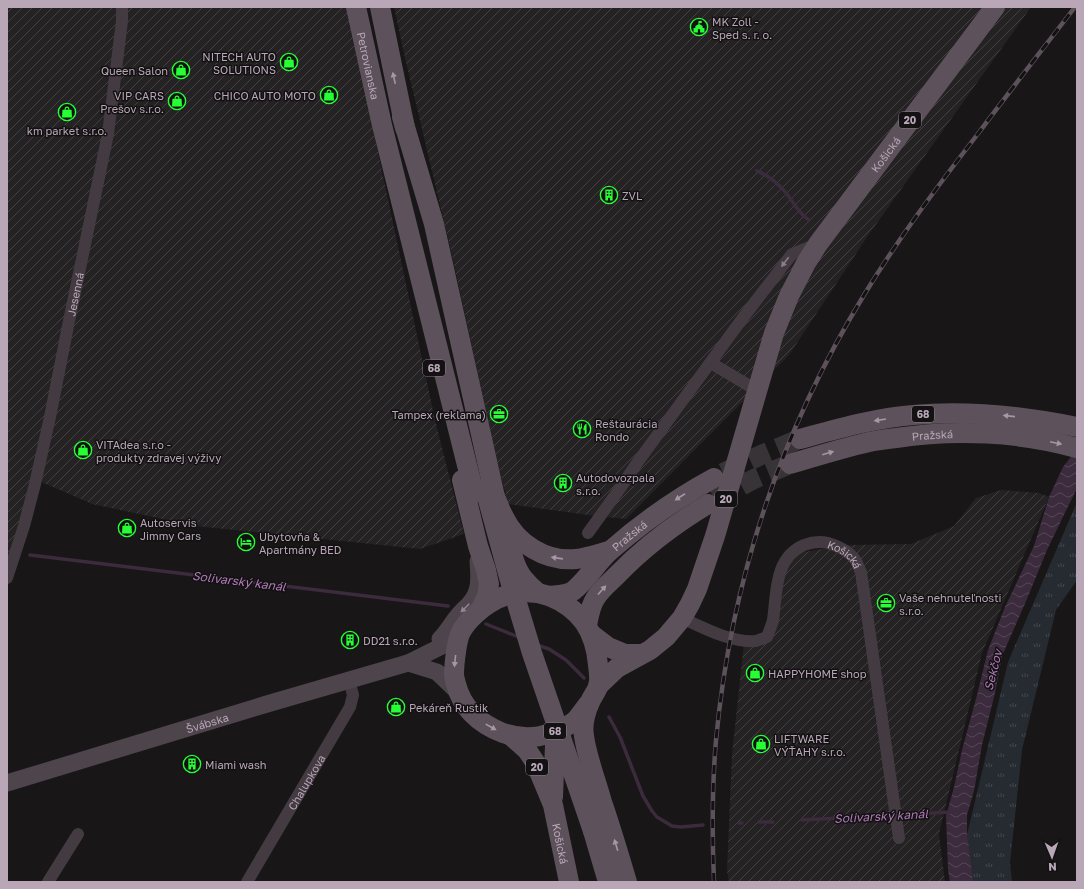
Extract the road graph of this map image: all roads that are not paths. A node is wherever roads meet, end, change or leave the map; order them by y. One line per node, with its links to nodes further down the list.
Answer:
1 (122, 7): 19 (street, Jesenná)
2 (356, 7): 5 (main road, Petrovianska / 68)
3 (380, 7): 14 (main road, Petrovianska, one-way to 3)
4 (995, 7): 6 (main road, Košická / 20)
5 (382, 125): 14 (main road); 17 (main road, 68)
6 (818, 244): 7 (street, one-way to 7); 8 (main road, Košická / 20)
7 (711, 363): 8 (street); 16 (street)
8 (758, 391): 22 (main road, Košická / 20)
9 (1077, 427): 10 (main road, Pražská / 68, one-way to 10)
10 (800, 439)
11 (1077, 448): 12 (main road, Pražská / 68, one-way to 11)
12 (790, 464)
13 (714, 478): 18 (main road, Pražská / 68, one-way to 18)
14 (485, 493): 18 (main road, 68, one-way to 14); 20 (main road); 34 (main road)
15 (708, 504): 24 (main road, Pražská, one-way to 15)
16 (588, 533)
17 (478, 546): 21 (main road, 68); 26 (street, one-way to 26)
18 (609, 551): 20 (main road, Pražská / 68)
19 (7, 578)
20 (543, 594): 21 (main road, 68); 24 (main road)
21 (481, 609): 23 (main road, 68)
22 (682, 618): 25 (main road, Košická / 20); 36 (street, Košická)
23 (462, 630): 26 (street, Švábska); 28 (main road, 68, one-way to 28)
24 (589, 630): 25 (main road); 29 (main road)
25 (641, 654): 29 (main road, Košická / 20)
26 (408, 663): 27 (street, Švábska); 28 (street)
27 (349, 680): 32 (street, Švábska); 38 (street, Chalupkova)
28 (458, 692): 31 (main road, 68, one-way to 31)
29 (594, 694): 30 (main road, 68); 42 (main road, 20, one-way to 29)
30 (562, 729): 31 (main road, 68); 33 (main road, Košická)
31 (510, 735): 33 (main road, Košická / 20)
32 (7, 783)
33 (553, 805): 39 (main road, Košická / 20)
34 (587, 833): 40 (main road); 41 (main road)
35 (78, 834): 37 (street)
36 (899, 838)
37 (48, 882)
38 (247, 882)
39 (569, 882)
40 (596, 882)
41 (608, 882)
42 (627, 882)

